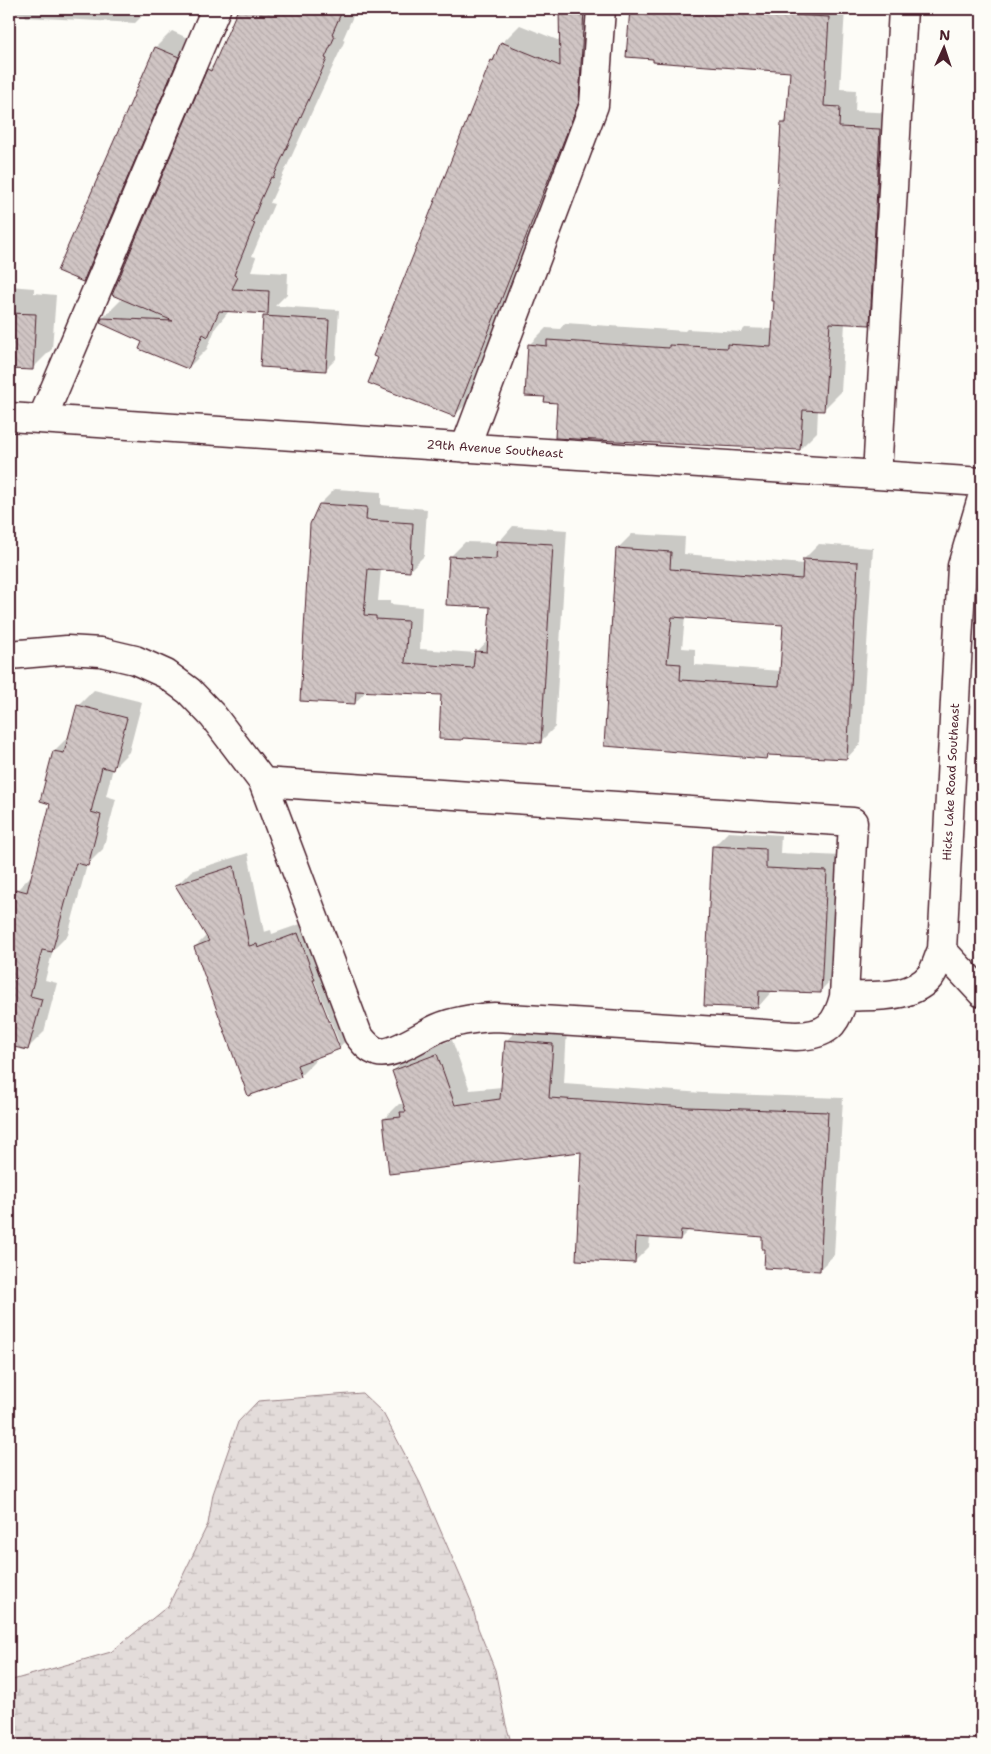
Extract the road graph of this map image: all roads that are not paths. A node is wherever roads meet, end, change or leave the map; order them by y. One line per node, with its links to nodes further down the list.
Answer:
1 (216, 9): 5 (street)
2 (601, 9): 6 (street)
3 (903, 9): 7 (street)
4 (9, 417): 5 (street, 29th Avenue Southeast)
5 (42, 420): 6 (street, 29th Avenue Southeast)
6 (464, 448): 7 (street, 29th Avenue Southeast)
7 (877, 475): 8 (street, 29th Avenue Southeast)
8 (982, 482)
9 (982, 498): 12 (street, Hicks Lake Road Southeast)
10 (9, 655): 11 (street)
11 (264, 782): 14 (street); 14 (street)
12 (942, 950): 13 (street); 14 (street, Hicks Lake Road Southeast)
13 (982, 993)
14 (844, 997)

